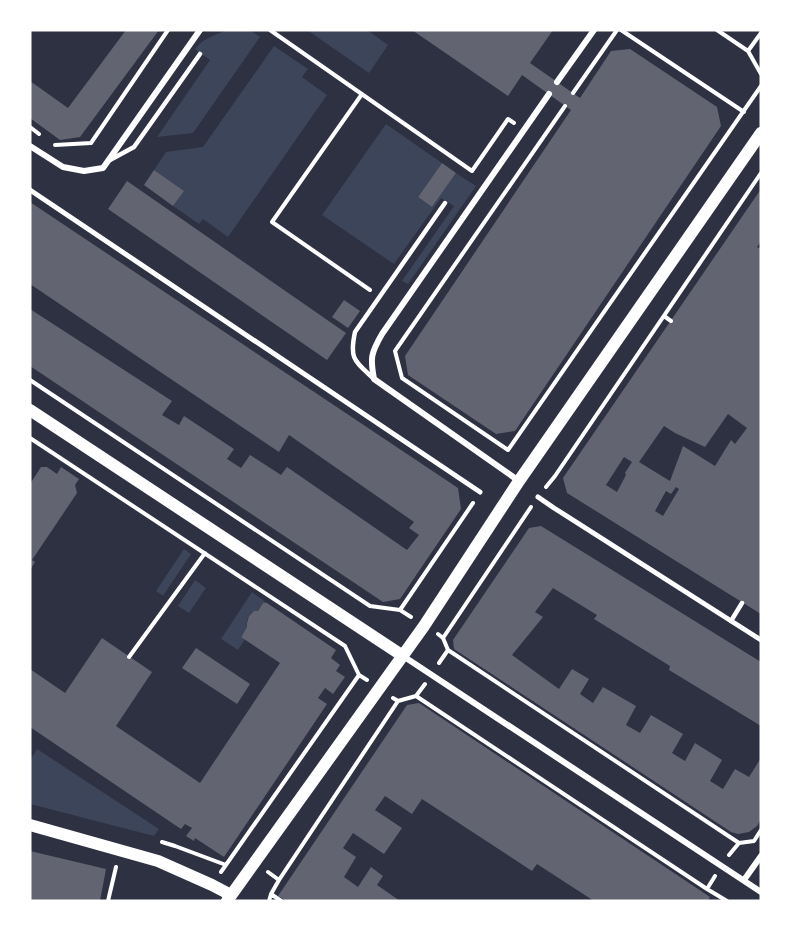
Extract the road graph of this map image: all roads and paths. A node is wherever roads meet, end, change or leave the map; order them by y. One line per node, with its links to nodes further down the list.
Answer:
1 (168, 30): 23 (path)
2 (200, 30): 25 (street)
3 (270, 30): 14 (path)
4 (594, 30): 11 (street)
5 (619, 30): 13 (path); 17 (path)
6 (717, 30): 8 (path)
7 (761, 33): 8 (path)
8 (748, 51): 10 (path)
9 (200, 54): 25 (lane)
10 (761, 74)
11 (557, 82)
12 (761, 86): 17 (path)
13 (573, 93)
14 (362, 94): 19 (path); 29 (path)
15 (549, 94): 19 (street)
16 (565, 105): 22 (path)
17 (744, 112): 22 (path)
18 (30, 127): 21 (path)
19 (524, 130): 22 (path); 33 (street)
20 (761, 133): 36 (main road)
21 (44, 138)
22 (540, 141)
23 (52, 143)
24 (30, 146): 25 (street)
25 (109, 160)
26 (761, 173): 30 (path)
27 (30, 190): 37 (street)
28 (445, 203): 29 (lane)
29 (379, 296): 33 (lane)
30 (664, 316): 31 (path); 38 (path)
31 (671, 321)
32 (30, 380): 41 (path)
33 (374, 380): 36 (street)
34 (30, 410): 46 (main road)
35 (30, 438): 39 (path)
36 (519, 481): 43 (main road)
37 (480, 492): 41 (path)
38 (538, 497): 42 (street); 44 (path)
39 (205, 553): 47 (path); 48 (path)
40 (742, 603): 42 (lane)
41 (400, 610): 43 (path)
42 (731, 621): 45 (street)
43 (424, 626): 44 (path); 46 (main road)
44 (443, 638): 52 (path)
45 (761, 640)
46 (403, 656): 49 (main road); 56 (street)
47 (129, 657)
48 (359, 675): 49 (path); 54 (path)
49 (380, 688): 50 (path); 60 (main road)
50 (398, 701): 57 (path); 59 (path)
51 (30, 825): 60 (main road)
52 (739, 843)
53 (761, 856): 56 (street)
54 (226, 865)
55 (116, 866): 61 (path)
56 (744, 880): 58 (street)
57 (707, 890)
58 (761, 892)
59 (271, 894): 62 (path); 63 (path)
60 (233, 899)
61 (108, 901)
62 (269, 901)
63 (281, 901)

